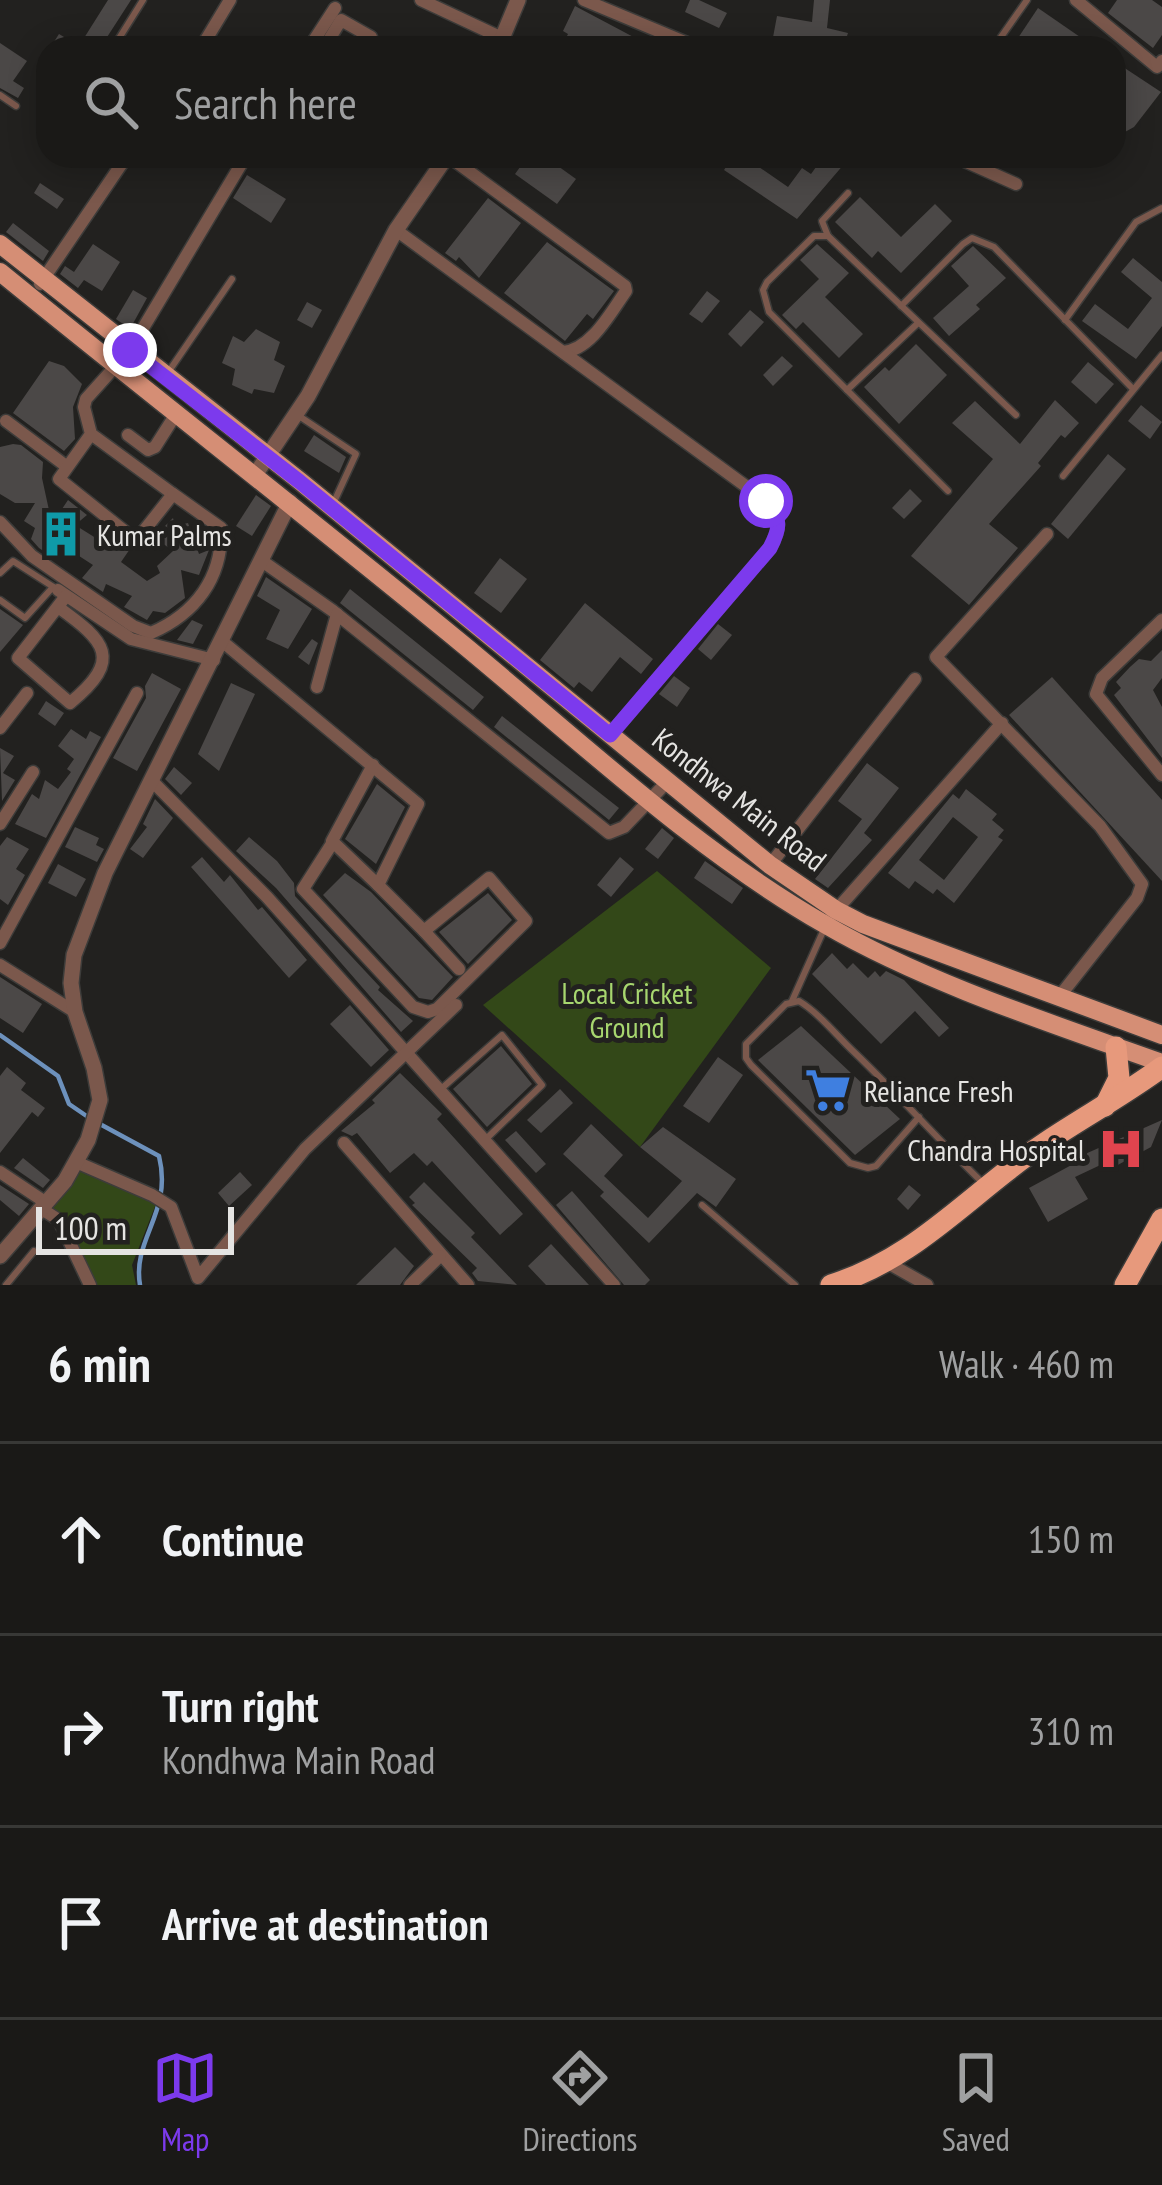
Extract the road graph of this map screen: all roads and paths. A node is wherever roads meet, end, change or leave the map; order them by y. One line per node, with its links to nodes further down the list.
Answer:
1 (143, 0): 9 (lane)
2 (230, 0): 10 (street)
3 (421, 0): 14 (street)
4 (518, 0): 15 (street)
5 (584, 0): 16 (street)
6 (1028, 0): 17 (lane)
7 (1076, 0): 18 (street)
8 (335, 8): 11 (street)
9 (120, 36)
10 (208, 36)
11 (317, 36)
12 (331, 36): 13 (street)
13 (369, 36)
14 (487, 36)
15 (503, 36)
16 (670, 36)
17 (1002, 36)
18 (1119, 36)
19 (1126, 42): 20 (street)
20 (1162, 61)
21 (0, 95): 22 (lane)
22 (16, 106)
23 (119, 168): 35 (street)
24 (239, 168): 41 (street)
25 (439, 168): 31 (street)
26 (464, 168): 42 (street)
27 (980, 168): 28 (street)
28 (1016, 184)
29 (848, 193): 32 (lane)
30 (1162, 208): 39 (lane)
31 (396, 230): 42 (street); 49 (street)
32 (828, 236): 38 (lane); 47 (lane)
33 (0, 244): 35 (main road, Kondhwa Main Road)
34 (0, 272): 37 (main road, Kondhwa Main Road)
35 (44, 278): 37 (street); 41 (main road, Kondhwa Main Road)
36 (232, 279): 45 (lane)
37 (30, 296): 44 (main road, Kondhwa Main Road)
38 (902, 306): 39 (lane); 40 (lane)
39 (1065, 320): 46 (lane)
40 (919, 323): 47 (lane); 50 (lane)
41 (130, 350): 44 (street); 45 (main road, Kondhwa Main Road)
42 (562, 352): 80 (street)
43 (1162, 355): 46 (lane)
44 (115, 366): 48 (main road, Kondhwa Main Road); 53 (street)
45 (165, 377): 56 (main road, Kondhwa Main Road)
46 (1133, 389): 59 (lane)
47 (847, 390): 60 (lane)
48 (176, 414): 54 (street); 58 (main road, Kondhwa Main Road)
49 (296, 414): 56 (street); 63 (lane)
50 (1016, 415)
51 (6, 422): 52 (street)
52 (21, 433): 55 (street); 57 (street)
53 (91, 434): 57 (street); 61 (street)
54 (128, 435)
55 (0, 440)
56 (267, 456): 58 (street); 63 (main road, Kondhwa Main Road)
57 (66, 466): 61 (street)
58 (255, 475): 62 (main road, Kondhwa Main Road)
59 (1063, 476)
60 (948, 491)
61 (173, 494): 64 (street)
62 (290, 502): 66 (street); 86 (main road, Kondhwa Main Road)
63 (332, 508): 80 (main road, Kondhwa Main Road)
64 (0, 522)
65 (1047, 534): 78 (street)
66 (262, 561): 70 (street); 72 (street)
67 (0, 573): 68 (lane)
68 (59, 595): 68 (street); 69 (lane); 73 (street)
69 (0, 600)
70 (337, 614): 75 (street); 86 (street)
71 (1162, 620): 83 (street)
72 (223, 642): 73 (street); 81 (street)
73 (214, 660): 84 (street)
74 (915, 679): 89 (street)
75 (317, 687)
76 (27, 693): 79 (street)
77 (137, 693): 93 (street)
78 (1002, 723): 91 (street); 96 (street)
79 (0, 728)
80 (610, 735): 85 (main road, Kondhwa Main Road)
81 (373, 765): 88 (street); 90 (street)
82 (33, 772): 87 (street)
83 (1162, 775)
84 (151, 780): 99 (street); 102 (street)
85 (668, 782): 86 (street); 89 (main road, Kondhwa Main Road)
86 (651, 799): 91 (main road, Kondhwa Main Road)
87 (0, 824)
88 (333, 842): 90 (street); 92 (street)
89 (770, 865): 91 (main road, Kondhwa Main Road)
90 (378, 884): 92 (street)
91 (831, 918): 96 (main road, Kondhwa Main Road); 97 (lane); 101 (main road, Kondhwa Main Road)
92 (424, 931): 95 (street)
93 (0, 944)
94 (0, 965): 99 (street)
95 (459, 969)
96 (1059, 997): 100 (main road, Kondhwa Main Road)
97 (793, 1000): 106 (lane); 106 (lane)
98 (456, 1005): 102 (street)
99 (75, 1012): 109 (street)
100 (1162, 1035)
101 (1116, 1047): 103 (main road, Kondhwa Main Road); 105 (highway)
102 (406, 1051): 104 (street); 109 (street)
103 (1162, 1065): 105 (highway)
104 (441, 1089): 107 (street); 107 (lane)
105 (1101, 1111): 111 (highway)
106 (919, 1117): 111 (lane)
107 (486, 1139): 124 (street)
108 (344, 1143): 117 (street)
109 (76, 1162): 112 (street)
110 (0, 1172): 112 (street)
111 (988, 1188): 118 (highway)
112 (43, 1205): 116 (street); 121 (street)
113 (702, 1205): 125 (lane)
114 (1162, 1219): 127 (highway)
115 (34, 1251): 120 (lane)
116 (0, 1256)
117 (440, 1256): 122 (street); 123 (street)
118 (888, 1262): 119 (highway); 126 (street)
119 (836, 1284)
120 (6, 1285)
121 (90, 1285)
122 (410, 1285)
123 (468, 1285)
124 (614, 1285)
125 (795, 1285)
126 (927, 1285)
127 (1125, 1285)

